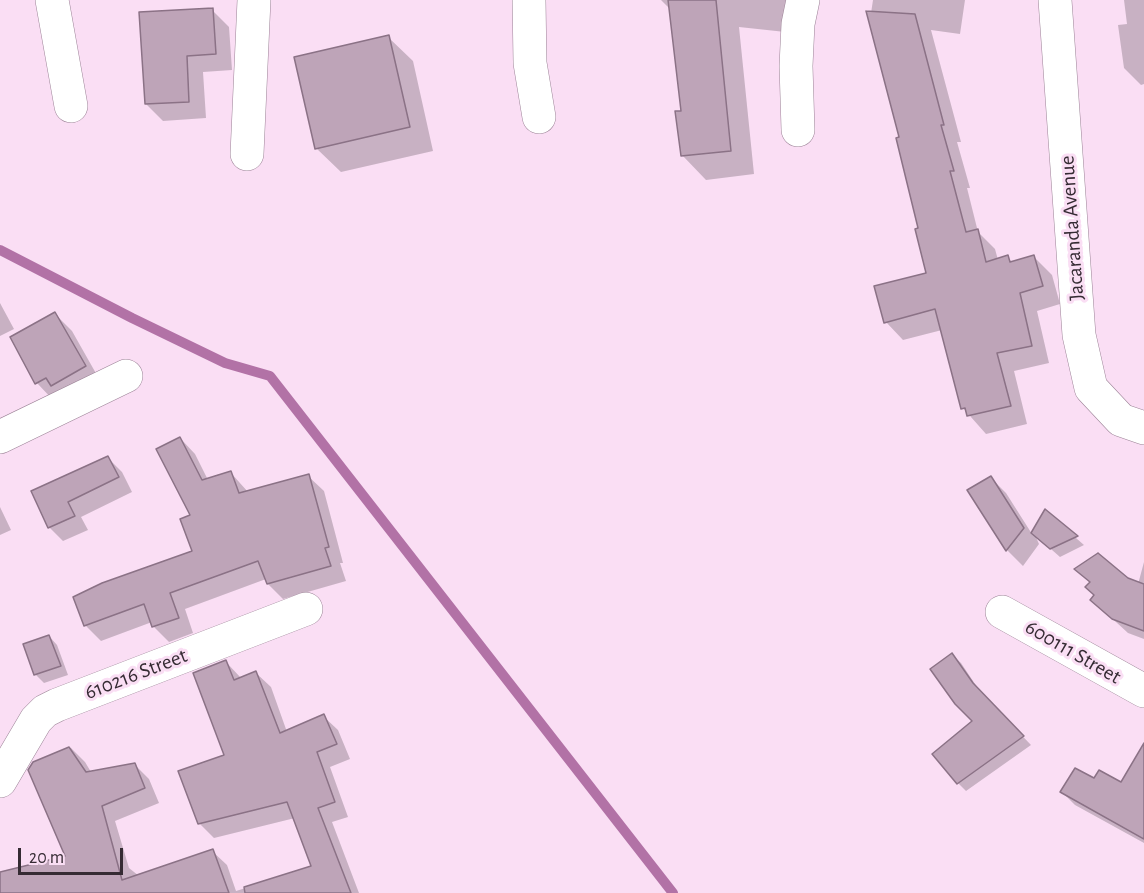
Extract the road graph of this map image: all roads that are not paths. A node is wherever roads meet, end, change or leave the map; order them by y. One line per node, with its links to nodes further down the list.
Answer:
1 (52, 0): 6 (street)
2 (254, 0): 9 (street)
3 (529, 0): 7 (street)
4 (803, 0): 8 (street)
5 (1055, 0): 11 (street, Jacaranda Avenue)
6 (71, 106)
7 (539, 117)
8 (798, 130)
9 (247, 154)
10 (126, 376): 12 (street)
11 (1144, 428)
12 (0, 438)
13 (306, 609): 16 (street, 610216 Street)
14 (1002, 612): 15 (street, 600111 Street)
15 (1144, 691)
16 (0, 781)

